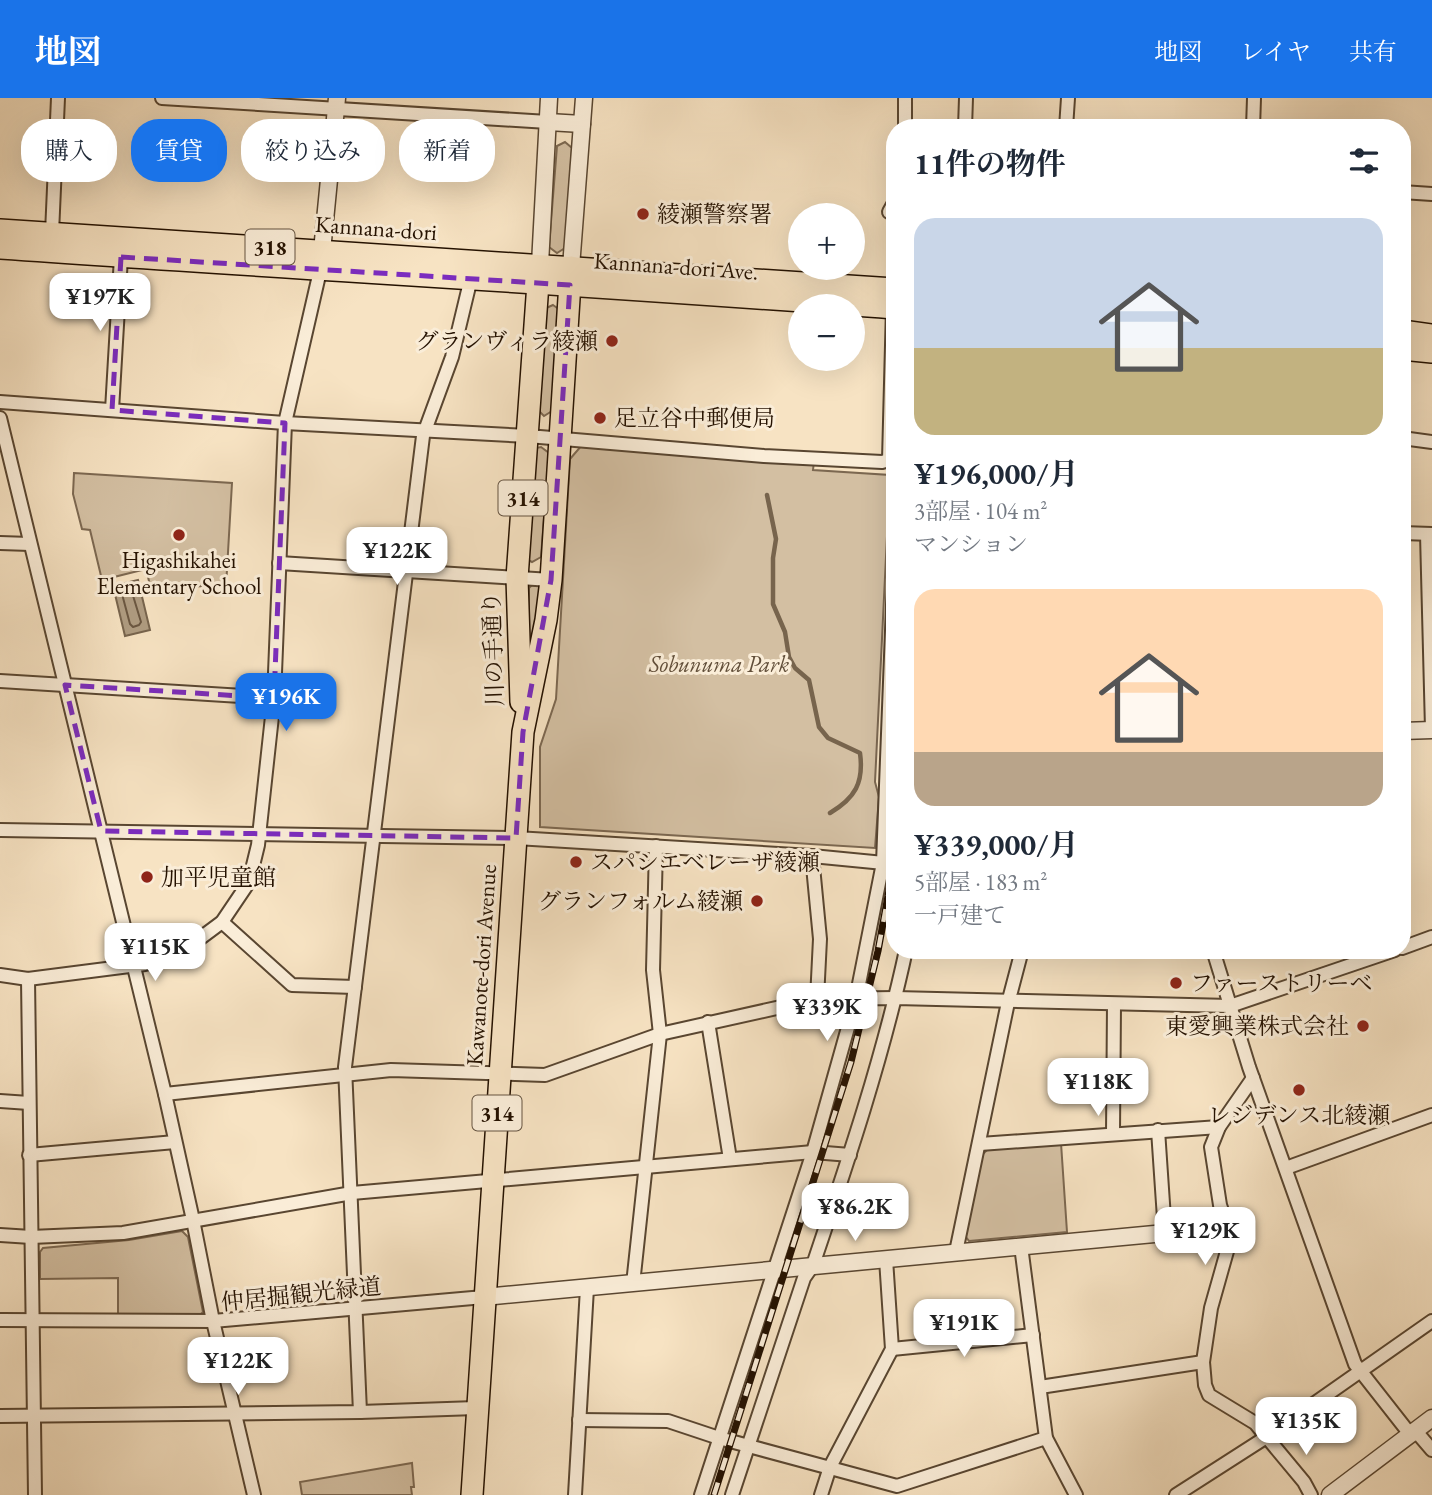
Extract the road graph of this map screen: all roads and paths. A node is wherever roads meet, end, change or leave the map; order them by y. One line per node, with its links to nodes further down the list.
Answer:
1 (58, 98): 20 (street)
2 (162, 98): 9 (street)
3 (549, 98): 15 (street)
4 (584, 98): 16 (street)
5 (905, 98): 11 (street)
6 (966, 98): 12 (street)
7 (1068, 98): 13 (street)
8 (1254, 98): 14 (street)
9 (186, 99): 10 (street)
10 (337, 103): 15 (street); 23 (street)
11 (905, 119)
12 (965, 119)
13 (1067, 119)
14 (1253, 119)
15 (548, 122): 16 (street); 24 (street)
16 (582, 124): 25 (street)
17 (1411, 193): 18 (street)
18 (1432, 194)
19 (0, 230): 20 (main road, Kannana-dori / 318)
20 (52, 233): 23 (main road, Kannana-dori / 318)
21 (0, 248): 22 (main road, Kannana-dori / 318)
22 (121, 257): 23 (main road, Kannana-dori / 318); 33 (street)
23 (321, 261): 24 (main road, Kannana-dori / 318); 26 (main road, Kannana-dori / 318); 35 (street)
24 (539, 273): 25 (main road, Kannana-dori Ave. / 318); 26 (main road, Kannana-dori / 318); 37 (main road, 川の手通り / 314)
25 (570, 276): 27 (main road, Kannana-dori Ave. / 318); 38 (main road, 川の手通り / 314)
26 (471, 278): 36 (street)
27 (886, 300)
28 (1411, 332): 29 (main road)
29 (1432, 335)
30 (1411, 350): 31 (main road)
31 (1432, 352)
32 (0, 402): 33 (street)
33 (112, 410): 35 (street)
34 (0, 418): 45 (street)
35 (285, 423): 36 (street); 46 (street)
36 (425, 430): 37 (street); 47 (street)
37 (528, 436): 38 (street); 48 (main road, 川の手通り / 314)
38 (560, 438): 41 (street); 49 (main road, 川の手通り / 314)
39 (1411, 439): 40 (street)
40 (1432, 442)
41 (886, 461)
42 (1411, 533): 43 (street)
43 (1429, 534): 53 (street)
44 (0, 543): 45 (street)
45 (30, 544): 51 (street)
46 (279, 564): 47 (street); 52 (street)
47 (407, 570): 48 (street); 59 (street)
48 (517, 578): 49 (street); 55 (main road, 川の手通り / 314)
49 (551, 580): 55 (main road, 川の手通り / 314)
50 (0, 681): 51 (street)
51 (65, 685): 52 (street); 57 (street)
52 (274, 698): 58 (street)
53 (1432, 729): 54 (street)
54 (1411, 730)
55 (523, 732): 60 (main road, Kawanote-dori Avenue / 314)
56 (0, 830): 57 (street)
57 (101, 831): 58 (street); 72 (street)
58 (258, 834): 59 (street); 65 (street)
59 (375, 836): 60 (street); 75 (street)
60 (516, 838): 61 (street); 84 (main road, Kawanote-dori Avenue / 314)
61 (656, 846): 62 (street); 83 (street)
62 (812, 856): 63 (street); 77 (street)
63 (886, 863)
64 (886, 875): 78 (street)
65 (222, 922): 72 (street); 75 (street)
66 (1432, 937): 67 (street)
67 (1411, 945)
68 (904, 959): 76 (street)
69 (1020, 959): 79 (street)
70 (1216, 959): 81 (street)
71 (1365, 959): 81 (street)
72 (134, 966): 74 (street); 87 (street)
73 (0, 975): 74 (street)
74 (28, 979): 89 (street)
75 (355, 987): 85 (street)
76 (896, 998): 78 (street); 79 (street); 98 (street)
77 (817, 999): 78 (street); 82 (street)
78 (856, 999): 96 (street)
79 (1008, 1002): 80 (street); 95 (street)
80 (1114, 1004): 81 (street); 93 (street)
81 (1230, 1006): 86 (street)
82 (708, 1022): 83 (street); 99 (street)
83 (660, 1034): 84 (street); 100 (street)
84 (501, 1073): 85 (street); 102 (main road, Kawanote-dori Avenue / 314)
85 (346, 1075): 87 (street); 103 (street)
86 (1253, 1078): 91 (street); 101 (street)
87 (164, 1094): 94 (street)
88 (0, 1101): 89 (street)
89 (29, 1103): 97 (street)
90 (1432, 1115): 101 (street)
91 (1219, 1127): 92 (street); 105 (street)
92 (1158, 1130): 93 (street); 106 (street)
93 (1113, 1134): 95 (street)
94 (175, 1142): 97 (street); 104 (street)
95 (979, 1144): 110 (street)
96 (813, 1152): 98 (street); 99 (street); 113 (street)
97 (29, 1155): 108 (street)
98 (850, 1155): 112 (street)
99 (730, 1159): 100 (street)
100 (647, 1167): 102 (street); 114 (street)
101 (1286, 1168): 125 (street)
102 (492, 1181): 103 (street); 116 (main road, Kawanote-dori Avenue / 314)
103 (352, 1193): 104 (street); 117 (street)
104 (193, 1220): 108 (street); 120 (street)
105 (1229, 1227): 106 (street); 124 (street)
106 (1165, 1233): 109 (street)
107 (0, 1235): 108 (street)
108 (31, 1237): 119 (street)
109 (1021, 1246): 110 (street); 122 (street)
110 (956, 1252): 111 (street)
111 (886, 1259): 112 (street); 123 (street)
112 (813, 1265): 113 (street); 138 (street)
113 (774, 1270): 114 (street); 136 (street)
114 (633, 1283): 115 (street)
115 (587, 1288): 116 (street); 133 (street)
116 (484, 1297): 117 (street, 仲居掘観光緑道); 127 (main road, Kawanote-dori Avenue / 314)
117 (355, 1308): 120 (street, 仲居掘観光緑道); 128 (street)
118 (0, 1320): 119 (street)
119 (32, 1320): 120 (street); 131 (street)
120 (213, 1321): 129 (street, 仲居掘観光緑道)
121 (1432, 1321): 125 (street)
122 (1033, 1335): 123 (street); 126 (street)
123 (892, 1349): 140 (street)
124 (1203, 1362): 126 (street); 135 (street)
125 (1360, 1371): 134 (street); 135 (street)
126 (1040, 1387): 137 (street)
127 (477, 1408): 128 (street); 144 (main road, Kawanote-dori Avenue / 314)
128 (360, 1412): 129 (street)
129 (236, 1413): 131 (street); 143 (street, 仲居掘観光緑道)
130 (0, 1416): 131 (street)
131 (33, 1416): 142 (street)
132 (1432, 1418): 134 (street)
133 (579, 1420): 136 (street); 145 (street)
134 (1412, 1433): 139 (street); 152 (street)
135 (1268, 1436): 150 (street); 151 (street)
136 (719, 1438): 138 (street); 146 (street)
137 (1046, 1438): 141 (street); 149 (street)
138 (748, 1446): 140 (street); 147 (street)
139 (1432, 1450)
140 (830, 1467): 141 (street); 148 (street)
141 (899, 1491)
142 (35, 1495)
143 (254, 1495)
144 (471, 1495)
145 (575, 1495)
146 (701, 1495)
147 (732, 1495)
148 (821, 1495)
149 (1076, 1495)
150 (1176, 1495)
151 (1311, 1495)
152 (1330, 1495)

